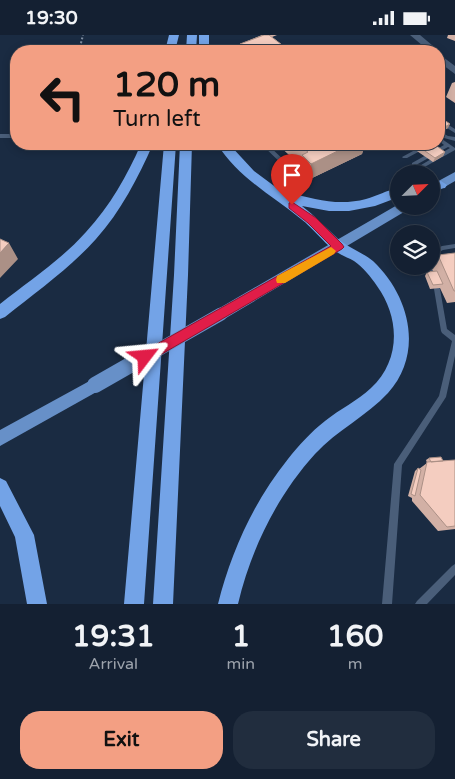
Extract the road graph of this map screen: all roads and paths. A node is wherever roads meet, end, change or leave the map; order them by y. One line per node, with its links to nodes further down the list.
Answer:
1 (414, 35): 2 (street)
2 (426, 45)
3 (445, 62): 4 (street)
4 (455, 71)
5 (144, 150): 24 (highway)
6 (170, 150): 30 (highway)
7 (186, 150): 31 (highway)
8 (227, 150): 17 (highway)
9 (270, 150): 13 (lane)
10 (418, 150): 12 (lane)
11 (442, 150): 14 (lane)
12 (405, 157)
13 (286, 165)
14 (415, 165)
15 (455, 177): 16 (main road)
16 (440, 184)
17 (276, 193): 18 (highway); 21 (highway)
18 (390, 195)
19 (391, 215): 21 (main road)
20 (455, 246): 22 (lane)
21 (338, 247): 26 (main road, bridge); 32 (highway)
22 (440, 249)
23 (438, 289): 25 (lane)
24 (0, 313)
25 (455, 340): 33 (lane)
26 (0, 438)
27 (0, 487): 29 (highway)
28 (455, 569): 34 (lane)
29 (37, 604)
30 (134, 604)
31 (164, 604)
32 (228, 604)
33 (386, 604)
34 (420, 604)

